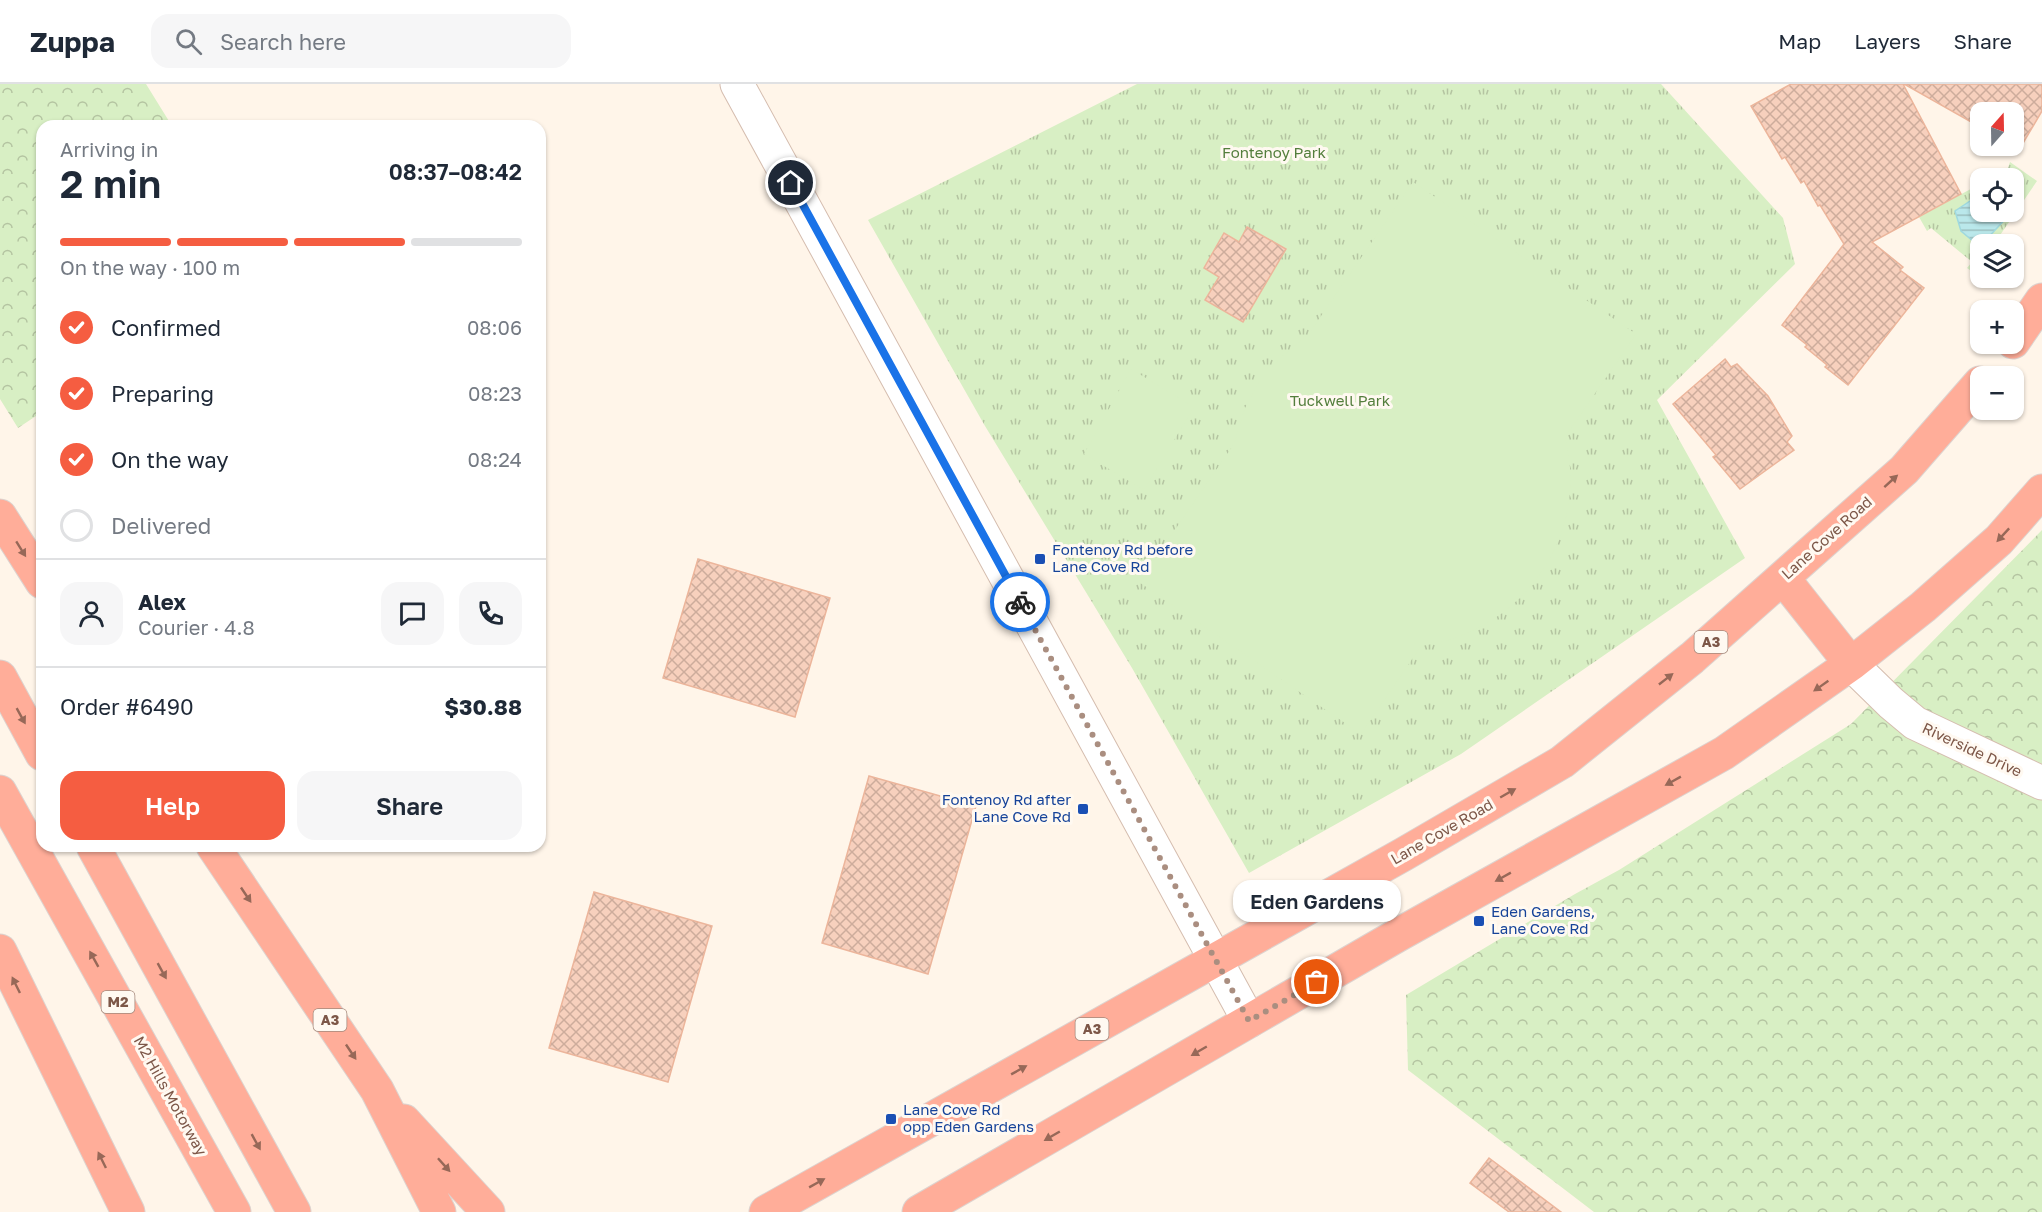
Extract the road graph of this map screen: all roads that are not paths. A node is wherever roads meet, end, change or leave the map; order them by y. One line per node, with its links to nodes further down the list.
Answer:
1 (736, 84): 19 (street)
2 (2042, 300): 3 (highway)
3 (2024, 326)
4 (2003, 354): 5 (highway)
5 (1994, 366)
6 (1970, 394): 10 (highway, Lane Cove Road / A3, one-way to 6)
7 (2042, 492): 11 (highway, one-way to 11)
8 (0, 516): 9 (highway, one-way to 9)
9 (36, 573)
10 (1783, 578): 11 (highway); 19 (highway, Lane Cove Road / A3, one-way to 10)
11 (1851, 664): 14 (street, Riverside Drive); 20 (highway, one-way to 20)
12 (0, 677): 13 (highway, one-way to 13)
13 (36, 743)
14 (2042, 783)
15 (0, 792): 24 (highway, M2 Hills Motorway / M2, one-way to 15)
16 (96, 852): 25 (highway, one-way to 25)
17 (217, 852): 21 (highway, A3, one-way to 21)
18 (0, 951): 23 (highway, one-way to 18)
19 (1216, 960): 20 (street); 28 (highway, Lane Cove Road / A3, one-way to 19)
20 (1249, 1021): 22 (highway, one-way to 22)
21 (377, 1090): 26 (highway, A3); 27 (highway, A3, one-way to 27)
22 (929, 1208)
23 (128, 1212)
24 (234, 1212)
25 (294, 1212)
26 (440, 1212)
27 (488, 1212)
28 (766, 1212)

